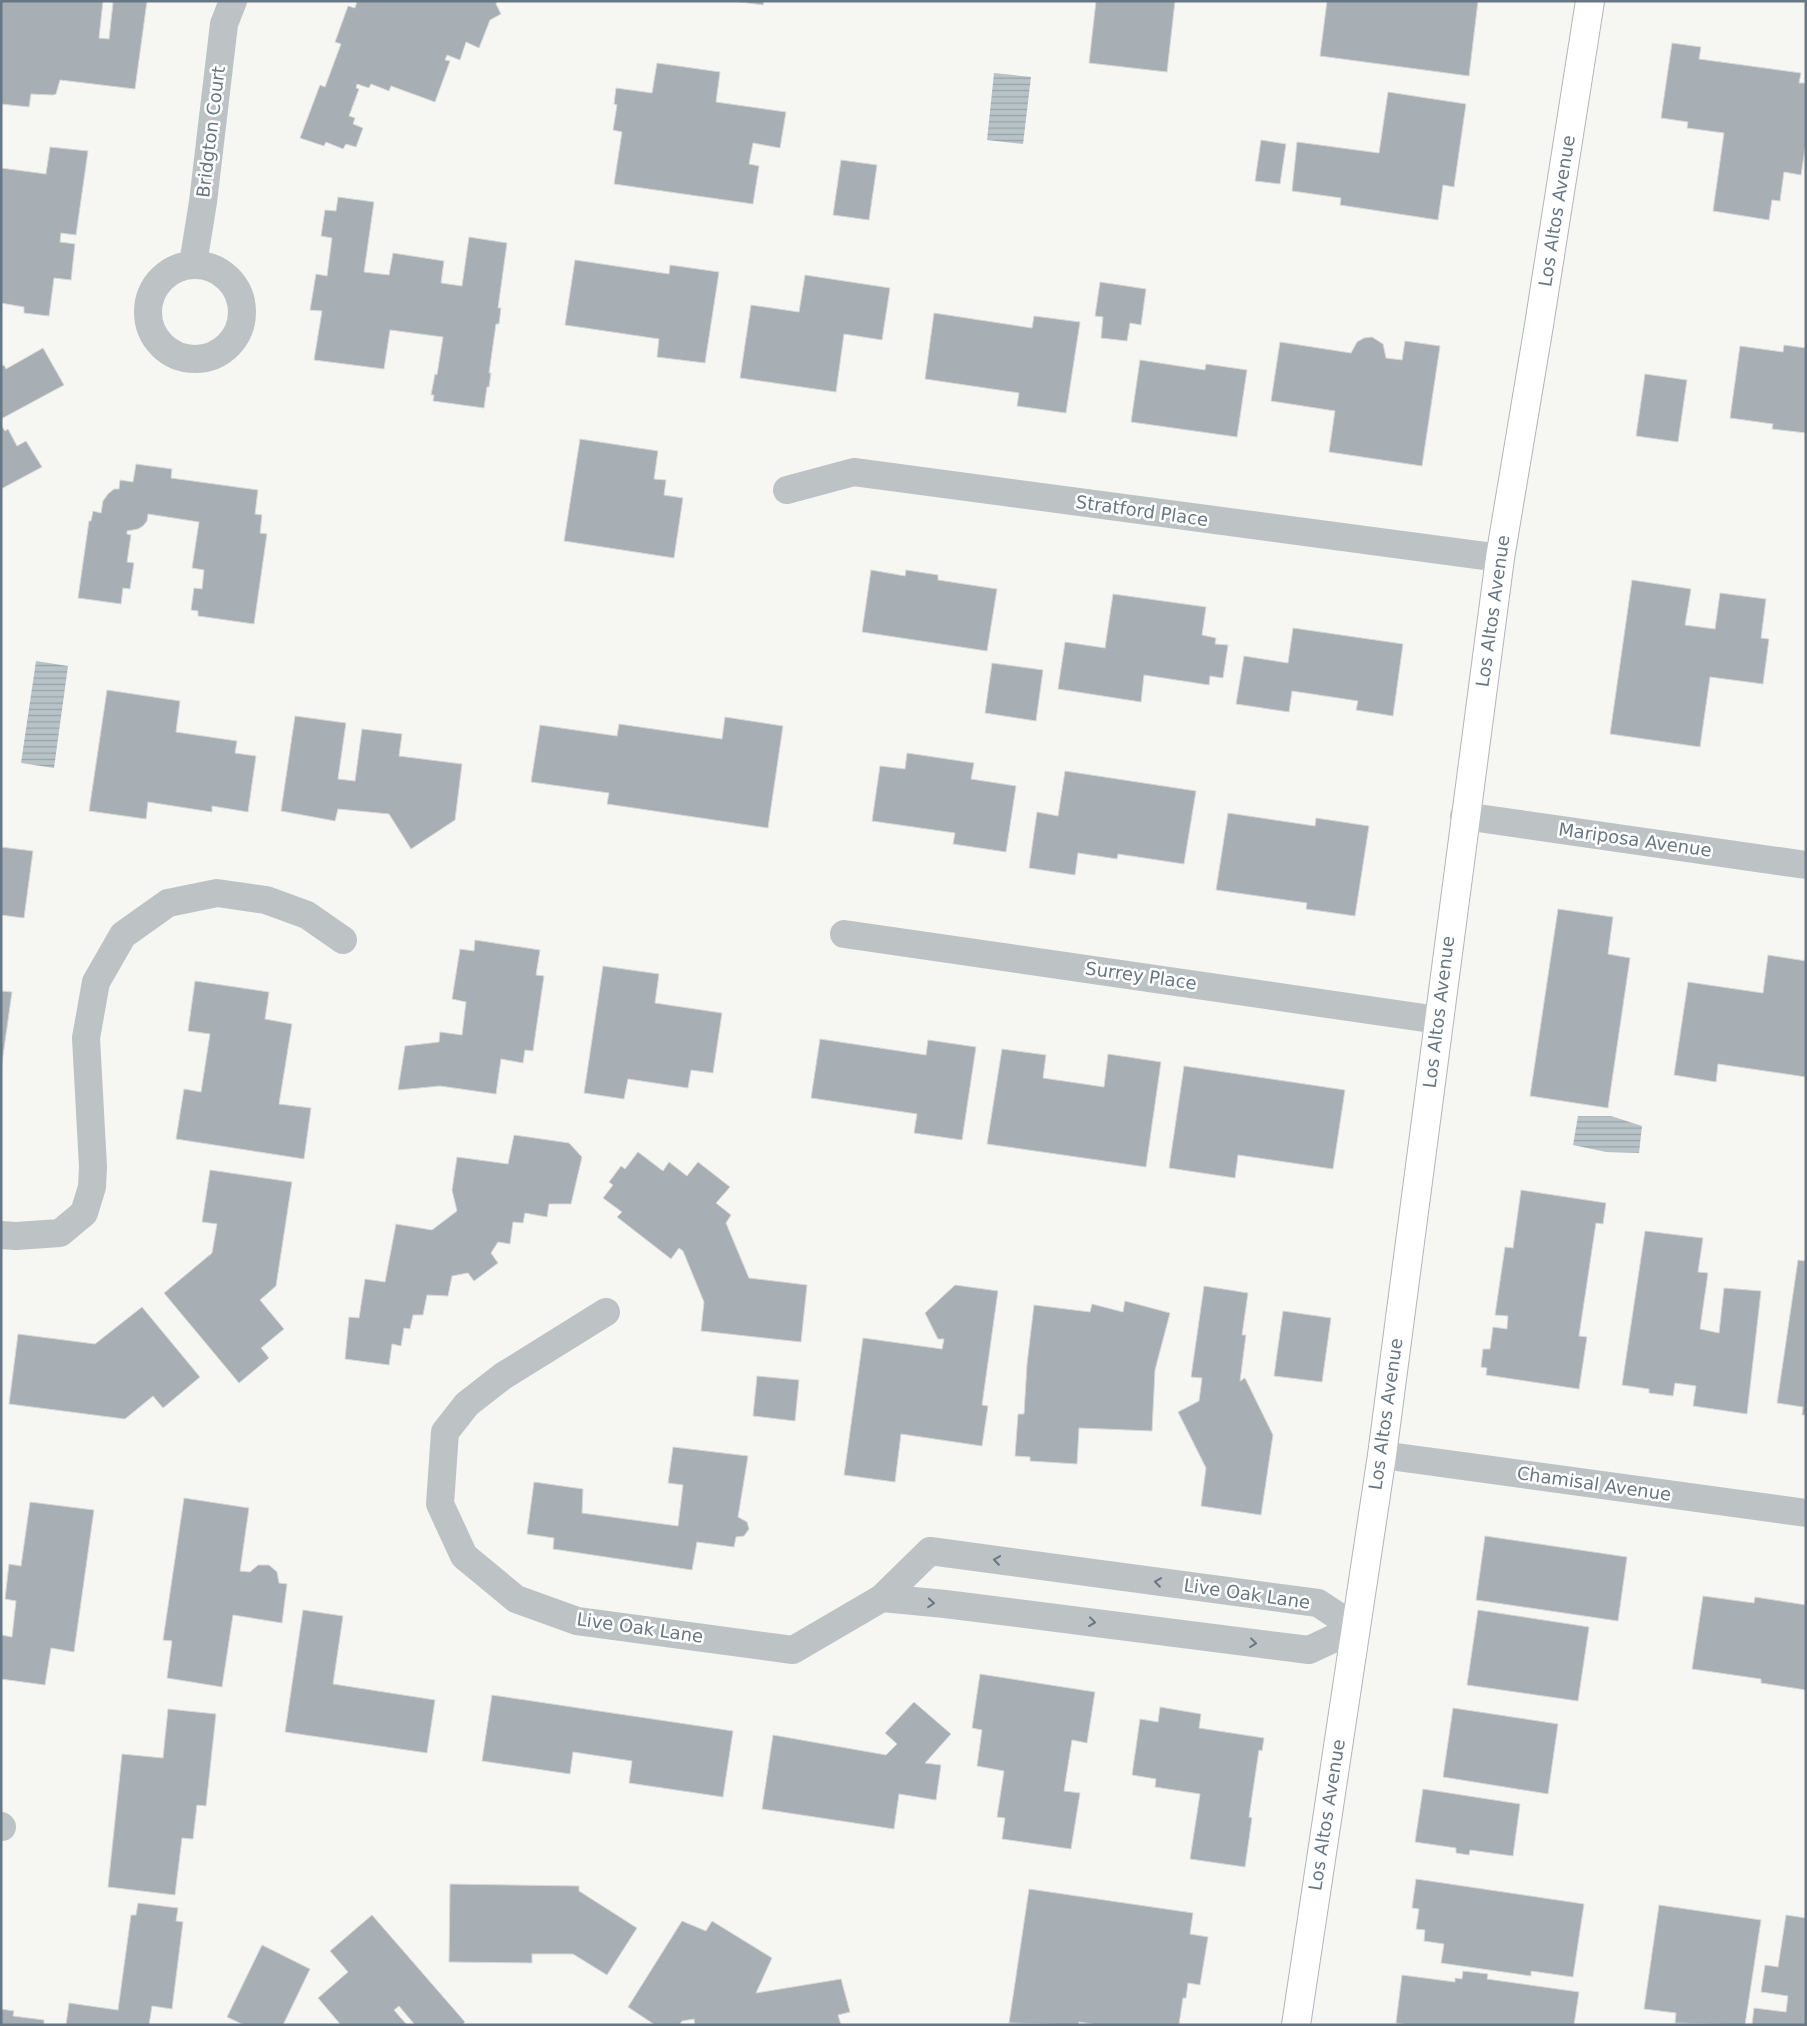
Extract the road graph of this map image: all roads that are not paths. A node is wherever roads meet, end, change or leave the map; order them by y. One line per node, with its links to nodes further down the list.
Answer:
1 (233, 1): 3 (street, Bridgton Court)
2 (1590, 1): 5 (street, Los Altos Avenue)
3 (193, 264)
4 (787, 490): 5 (street, Stratford Place)
5 (1500, 558): 6 (street, Los Altos Avenue)
6 (1464, 816): 7 (street, Mariposa Avenue); 10 (street, Los Altos Avenue)
7 (1806, 865)
8 (844, 934): 10 (street, Surrey Place)
9 (343, 940): 11 (street)
10 (1438, 1020): 13 (street, Los Altos Avenue)
11 (1, 1235)
12 (606, 1312): 15 (street, Live Oak Lane)
13 (1382, 1455): 14 (street, Chamisal Avenue); 16 (street, Los Altos Avenue)
14 (1806, 1513)
15 (882, 1598): 16 (street, one-way to 16); 16 (street, Live Oak Lane, one-way to 15)
16 (1356, 1628): 17 (street, Los Altos Avenue)
17 (1296, 2025)

